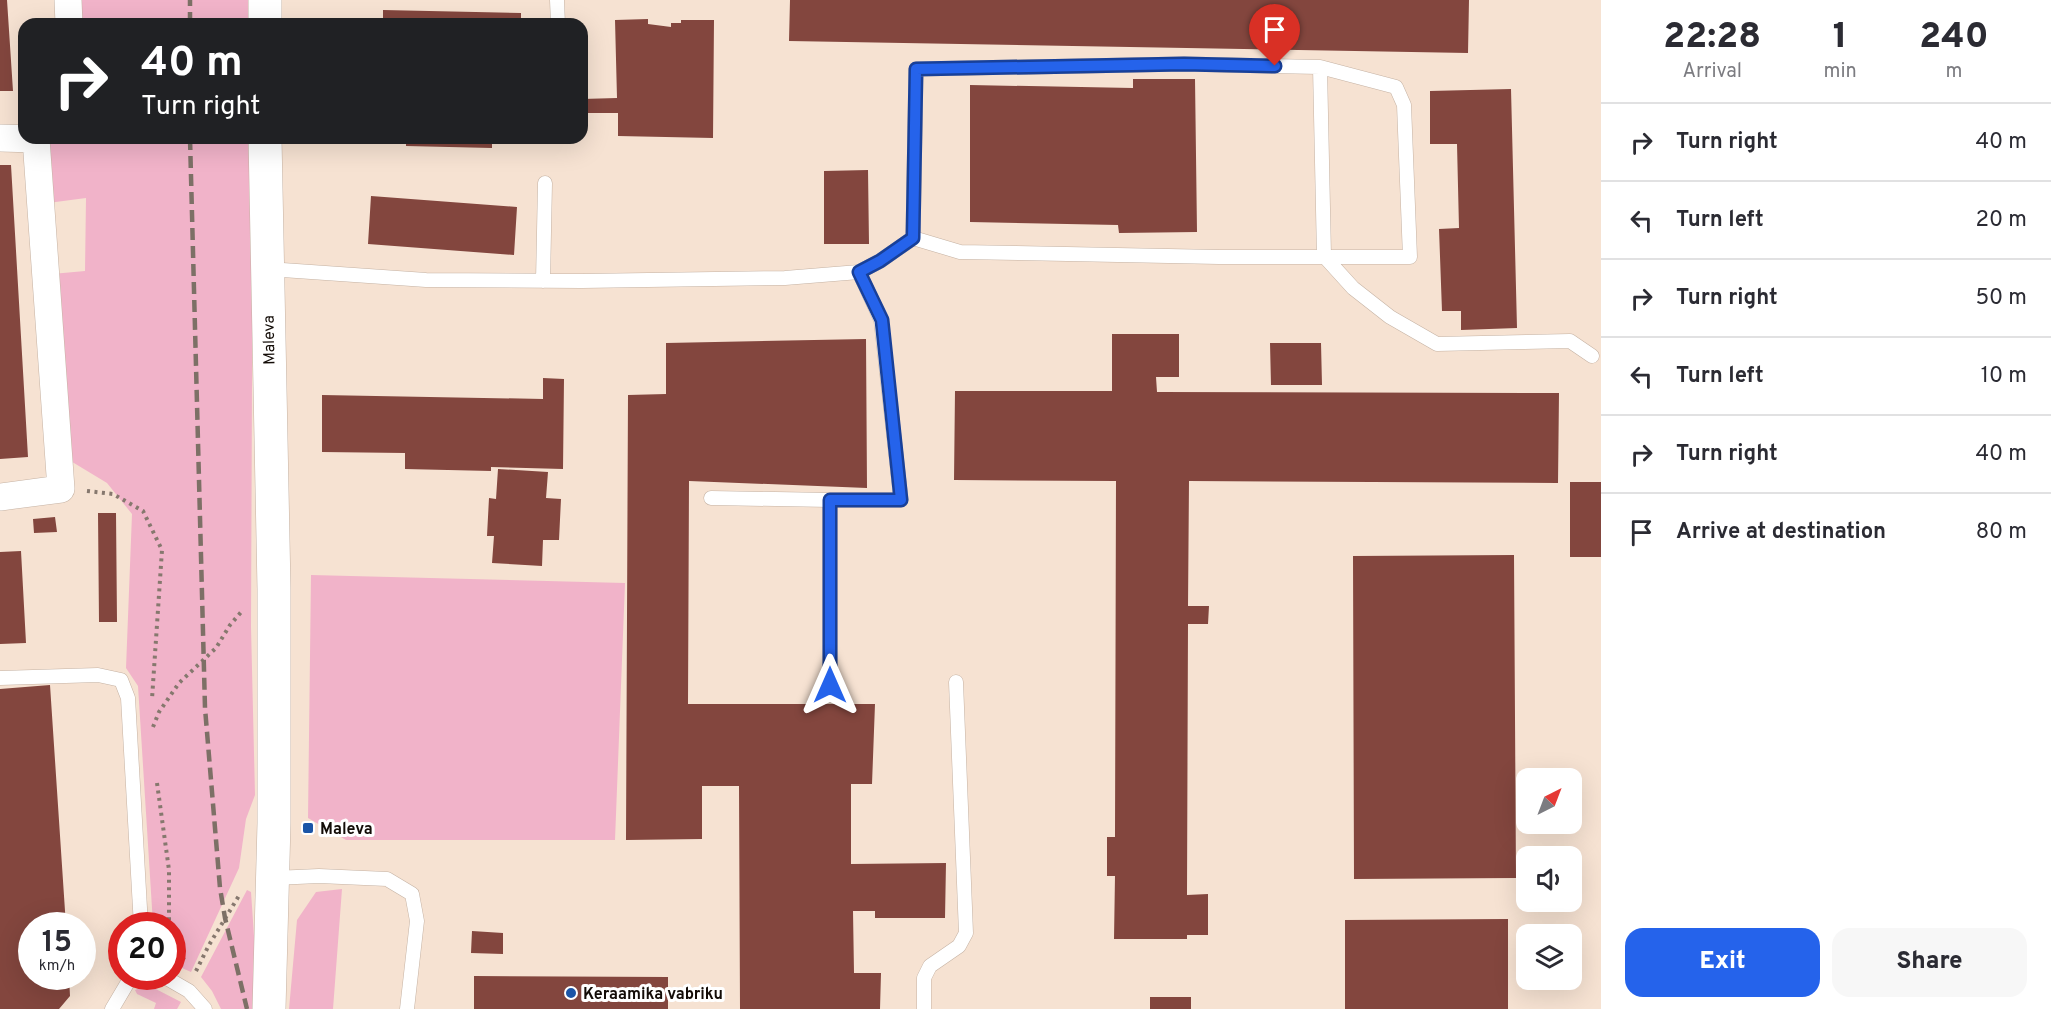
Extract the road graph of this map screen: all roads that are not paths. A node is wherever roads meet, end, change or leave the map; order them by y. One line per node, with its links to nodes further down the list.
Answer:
1 (68, 0): 4 (street)
2 (265, 0): 5 (street)
3 (557, 0): 6 (lane)
4 (69, 18)
5 (265, 18)
6 (558, 18)
7 (1320, 67): 13 (lane); 14 (lane); 14 (lane)
8 (0, 138): 9 (street)
9 (18, 138)
10 (37, 144): 19 (street)
11 (265, 144): 15 (street, Maleva)
12 (545, 183): 17 (lane)
13 (913, 238): 14 (lane); 16 (lane)
14 (1324, 256): 18 (lane)
15 (266, 268): 17 (lane); 25 (street, Maleva)
16 (859, 272): 17 (lane); 21 (lane)
17 (543, 281)
18 (1592, 356)
19 (0, 496)
20 (711, 498): 21 (lane)
21 (830, 500): 24 (lane)
22 (0, 678): 26 (lane)
23 (956, 682): 33 (lane)
24 (830, 685)
25 (274, 878): 31 (street, Maleva); 32 (lane)
26 (140, 912)
27 (186, 985): 30 (lane)
28 (123, 990): 29 (lane)
29 (112, 1009)
30 (205, 1009)
31 (269, 1009)
32 (406, 1009)
33 (924, 1009)

